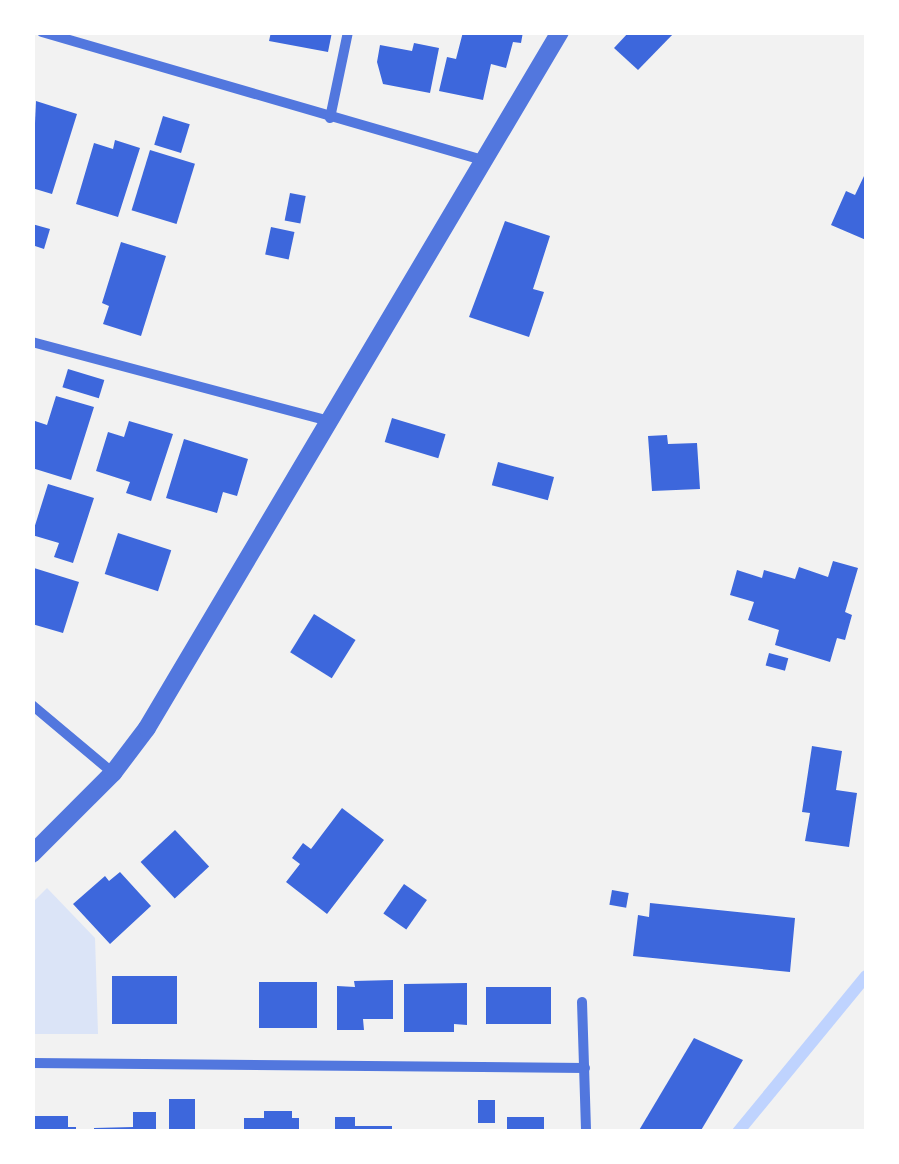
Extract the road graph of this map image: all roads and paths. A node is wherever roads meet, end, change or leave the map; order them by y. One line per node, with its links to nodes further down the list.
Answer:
1 (348, 32): 4 (street)
2 (560, 32): 5 (street)
3 (44, 33): 4 (street)
4 (330, 118): 5 (street)
5 (485, 160): 7 (street)
6 (32, 342): 7 (street)
7 (330, 422): 9 (street)
8 (32, 706): 9 (street)
9 (113, 773): 10 (street)
10 (32, 854)
11 (582, 1002): 13 (street)
12 (32, 1063): 13 (street)
13 (585, 1068): 14 (street)
14 (586, 1132)

